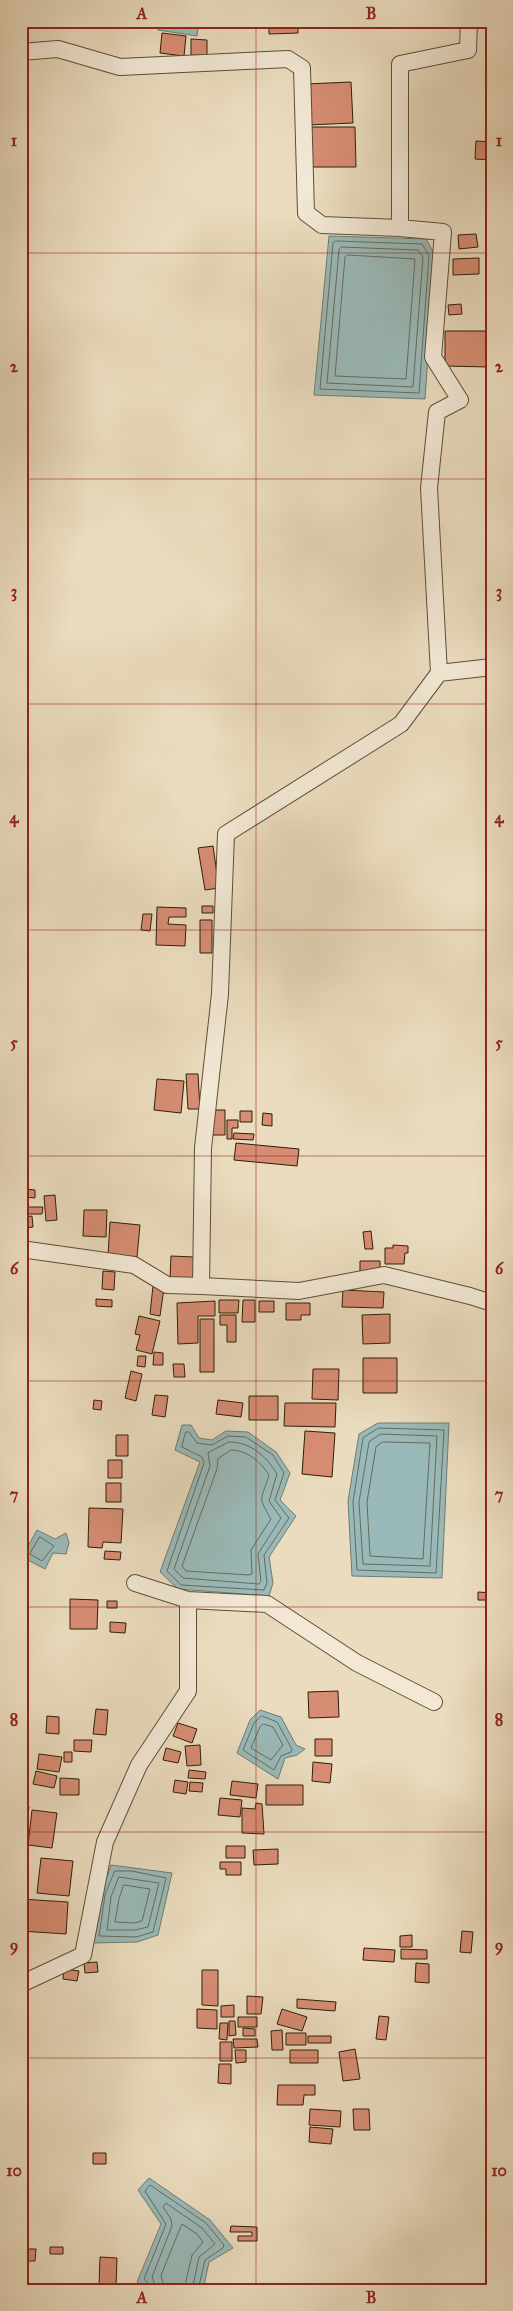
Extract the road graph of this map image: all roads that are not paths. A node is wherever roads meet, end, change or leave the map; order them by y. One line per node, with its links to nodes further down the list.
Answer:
1 (470, 21): 3 (street)
2 (21, 52): 3 (street)
3 (400, 228): 5 (street)
4 (492, 667): 5 (street)
5 (439, 673): 7 (street)
6 (21, 1249): 7 (street)
7 (201, 1286): 8 (street)
8 (492, 1304)
9 (135, 1583): 10 (street)
10 (188, 1600): 11 (street); 12 (street)
11 (434, 1702)
12 (21, 1984)

